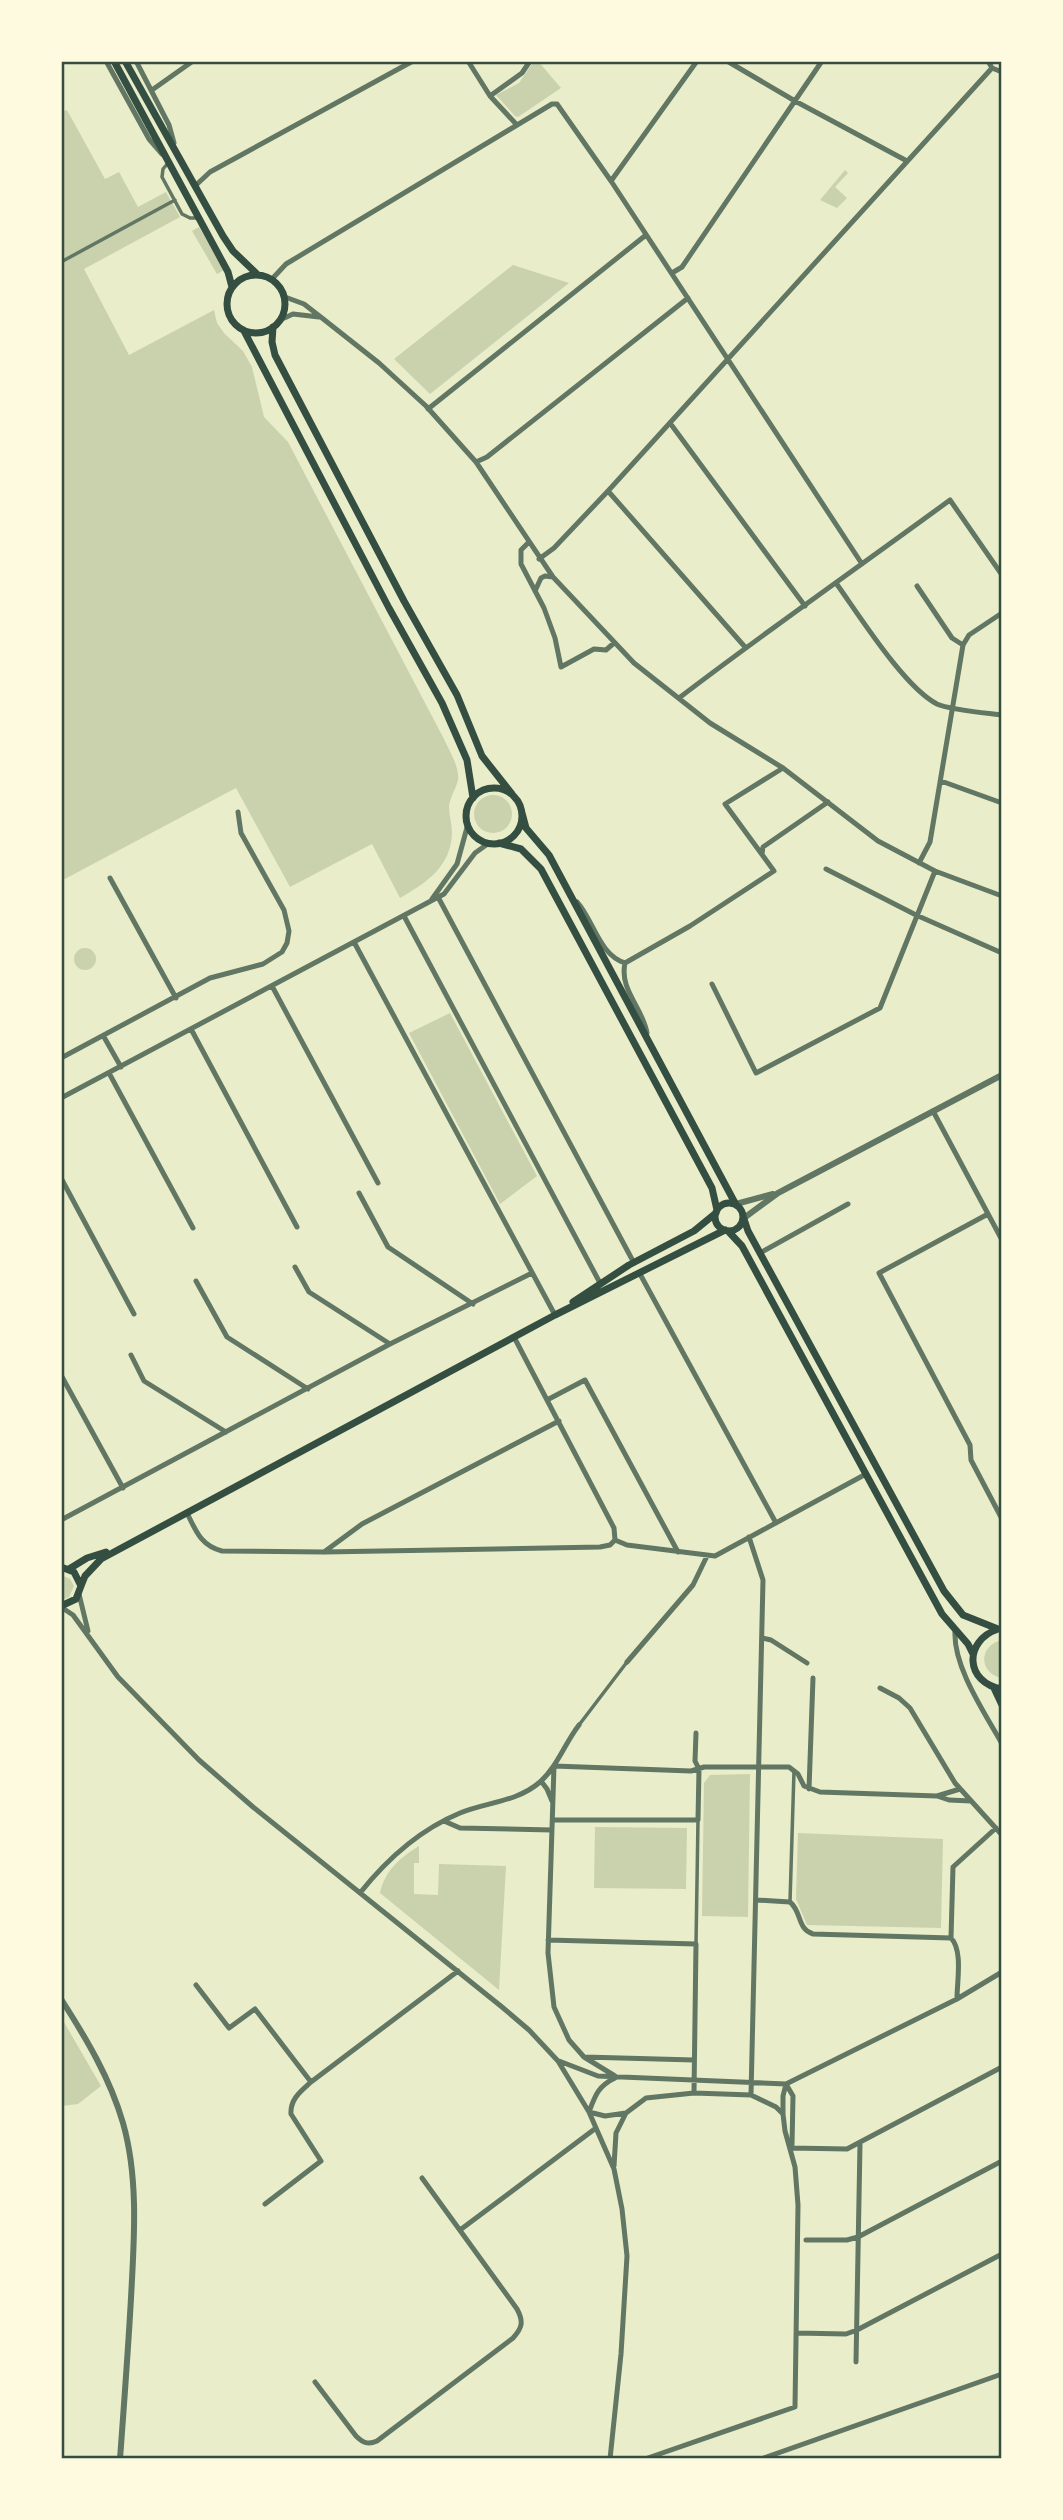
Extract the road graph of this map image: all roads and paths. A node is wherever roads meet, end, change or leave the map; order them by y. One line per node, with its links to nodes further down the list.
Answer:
1 (106, 61): 20 (street)
2 (114, 61): 20 (main road)
3 (125, 61): 19 (main road)
4 (136, 61): 15 (street)
5 (193, 61): 15 (street)
6 (413, 61): 23 (street)
7 (468, 61): 16 (street)
8 (530, 61): 16 (street)
9 (697, 61): 22 (street)
10 (727, 61): 17 (street)
11 (822, 61): 17 (street)
12 (988, 61): 13 (street)
13 (997, 70): 14 (street); 21 (street)
14 (1002, 79)
15 (152, 90): 19 (street)
16 (490, 96): 18 (street)
17 (795, 101): 21 (street); 28 (street)
18 (517, 125): 22 (street); 30 (street)
19 (178, 156): 23 (main road)
20 (169, 161): 24 (street); 25 (main road)
21 (907, 161): 38 (street)
22 (611, 181): 26 (street)
23 (195, 186): 29 (main road)
24 (175, 200): 25 (street); 27 (street)
25 (199, 217): 31 (main road)
26 (646, 235): 28 (street); 39 (street)
27 (61, 262)
28 (672, 273): 33 (street)
29 (257, 274): 30 (main road); 31 (main road)
30 (272, 279): 32 (main road)
31 (232, 286): 37 (main road)
32 (285, 297): 34 (street); 35 (main road)
33 (688, 298): 38 (street); 41 (street)
34 (322, 318): 35 (street); 39 (street)
35 (280, 320): 36 (main road)
36 (274, 327): 37 (main road); 61 (main road)
37 (244, 331): 62 (main road)
38 (728, 359): 40 (street); 45 (street)
39 (428, 409): 41 (street)
40 (670, 423): 42 (street); 51 (street)
41 (476, 462): 43 (street)
42 (608, 491): 44 (street); 55 (street)
43 (528, 542): 44 (street); 50 (street)
44 (539, 559): 47 (street)
45 (862, 564): 46 (street); 48 (street)
46 (1002, 575)
47 (553, 577): 50 (street); 53 (street)
48 (836, 583): 51 (street); 57 (street)
49 (917, 586): 54 (street)
50 (534, 592): 53 (street)
51 (805, 606): 55 (street)
52 (1002, 613): 54 (street)
53 (614, 643): 56 (street)
54 (964, 645): 57 (street)
55 (745, 647): 56 (street)
56 (679, 698): 59 (street)
57 (952, 707): 58 (street); 60 (street)
58 (1002, 715)
59 (783, 768): 63 (street); 70 (street)
60 (941, 781): 64 (street); 71 (street)
61 (512, 794): 62 (main road); 66 (main road)
62 (473, 798): 67 (main road)
63 (828, 802): 70 (street); 71 (street)
64 (1002, 803)
65 (238, 812): 85 (street)
66 (522, 813): 69 (main road); 75 (main road)
67 (468, 824): 68 (main road); 77 (street)
68 (489, 843): 69 (main road); 77 (street)
69 (499, 843): 101 (main road)
70 (762, 854): 82 (street)
71 (919, 863): 73 (street)
72 (825, 869): 78 (street)
73 (934, 871): 76 (street); 78 (street)
74 (110, 877): 85 (street)
75 (569, 894): 82 (street); 88 (main road)
76 (1002, 895)
77 (435, 898): 79 (street); 109 (street)
78 (916, 915): 81 (street); 83 (street)
79 (404, 916): 80 (street); 114 (street)
80 (354, 942): 84 (street); 111 (street)
81 (1002, 953)
82 (625, 963): 88 (street)
83 (712, 984)
84 (272, 986): 86 (street); 96 (street)
85 (176, 998): 87 (street)
86 (191, 1029): 90 (street); 104 (street)
87 (104, 1037): 89 (street); 90 (street)
88 (648, 1043): 99 (main road)
89 (61, 1058)
90 (121, 1067): 91 (street)
91 (109, 1073): 93 (street); 105 (street)
92 (1002, 1075): 94 (street)
93 (61, 1098)
94 (933, 1111): 98 (street); 102 (street)
95 (61, 1178): 116 (street)
96 (378, 1183)
97 (359, 1193): 115 (street)
98 (778, 1193): 99 (street); 103 (street)
99 (735, 1203): 101 (main road); 103 (main road)
100 (848, 1204): 108 (street)
101 (716, 1211): 106 (main road); 109 (main road)
102 (988, 1214): 107 (street); 129 (street)
103 (744, 1219): 106 (main road); 108 (main road)
104 (297, 1227)
105 (192, 1228)
106 (727, 1231): 112 (main road); 126 (main road)
107 (1002, 1240)
108 (760, 1253): 141 (main road)
109 (634, 1263): 114 (main road)
110 (295, 1267): 119 (street)
111 (532, 1272): 115 (street); 117 (street)
112 (640, 1274): 117 (main road); 131 (street)
113 (196, 1281): 122 (street)
114 (600, 1283): 117 (main road)
115 (472, 1304): 119 (street)
116 (134, 1314)
117 (555, 1315): 118 (main road)
118 (514, 1337): 123 (street); 128 (main road)
119 (390, 1344): 122 (street)
120 (131, 1355): 125 (street)
121 (61, 1374): 127 (street)
122 (309, 1389): 125 (street)
123 (547, 1400): 124 (street); 136 (street)
124 (559, 1420): 134 (street); 135 (street)
125 (226, 1432): 127 (street)
126 (866, 1474): 131 (street); 142 (main road)
127 (123, 1488): 130 (street)
128 (187, 1513): 132 (main road); 135 (street)
129 (1002, 1518)
130 (61, 1520)
131 (776, 1522): 133 (street)
132 (145, 1535): 138 (main road); 139 (main road)
133 (750, 1537): 137 (street); 144 (street)
134 (615, 1540): 135 (street); 136 (street)
135 (324, 1552)
136 (678, 1552): 137 (street)
137 (707, 1556): 146 (street)
138 (64, 1566): 139 (main road)
139 (80, 1590): 140 (main road); 143 (street)
140 (61, 1607): 143 (street)
141 (1000, 1629): 145 (main road)
142 (955, 1631): 145 (main road); 154 (street)
143 (90, 1637): 171 (street)
144 (762, 1638): 147 (street); 156 (street)
145 (973, 1654): 150 (main road)
146 (627, 1662): 152 (street)
147 (807, 1663)
148 (813, 1678): 160 (street)
149 (880, 1688): 161 (street)
150 (998, 1688): 151 (main road)
151 (1002, 1705)
152 (579, 1725): 155 (street)
153 (696, 1733): 157 (street)
154 (1002, 1745)
155 (554, 1766): 157 (street); 159 (street); 164 (street)
156 (759, 1766): 157 (street); 158 (street); 172 (street)
157 (699, 1769): 166 (street)
158 (794, 1770): 160 (street); 173 (street)
159 (541, 1781): 164 (street); 167 (street)
160 (809, 1789): 162 (street)
161 (960, 1789): 162 (street); 163 (street)
162 (937, 1796): 163 (street)
163 (971, 1801): 168 (street)
164 (553, 1804): 165 (street)
165 (552, 1820): 166 (street); 169 (street)
166 (698, 1820): 176 (street)
167 (444, 1821): 169 (street); 171 (street)
168 (996, 1828): 170 (street); 174 (street)
169 (552, 1830): 175 (street)
170 (1002, 1835)
171 (360, 1893): 177 (street)
172 (756, 1900): 173 (street); 189 (street)
173 (790, 1902): 174 (street)
174 (951, 1938): 181 (street)
175 (548, 1940): 176 (street); 182 (street)
176 (696, 1944): 183 (street)
177 (458, 1971): 184 (street); 188 (street)
178 (1002, 1972): 181 (street)
179 (196, 1985): 188 (street)
180 (61, 1999): 212 (street)
181 (957, 1999): 190 (street)
182 (584, 2057): 183 (street); 186 (street)
183 (694, 2060): 187 (street)
184 (558, 2061): 186 (street); 193 (street)
185 (1002, 2067): 197 (street)
186 (618, 2077): 187 (street); 193 (street)
187 (694, 2080): 189 (street); 191 (street)
188 (311, 2082): 202 (street)
189 (751, 2082): 190 (street); 192 (street)
190 (786, 2084): 195 (street); 198 (street)
191 (694, 2093): 192 (street); 194 (street)
192 (751, 2095): 195 (street)
193 (589, 2112): 194 (street); 196 (street)
194 (626, 2113): 200 (street)
195 (783, 2114): 198 (street)
196 (596, 2128): 200 (street); 203 (street)
197 (860, 2144): 198 (street); 204 (street)
198 (791, 2148): 208 (street)
199 (1002, 2161): 204 (street)
200 (614, 2169): 213 (street)
201 (422, 2178): 203 (street)
202 (265, 2204)
203 (460, 2230): 211 (street)
204 (858, 2237): 205 (street); 207 (street)
205 (806, 2240)
206 (1002, 2254): 207 (street)
207 (857, 2330): 208 (street); 209 (street)
208 (796, 2333): 214 (street)
209 (856, 2362)
210 (1002, 2374): 215 (street)
211 (316, 2382)
212 (120, 2459)
213 (610, 2459)
214 (645, 2459)
215 (761, 2459)

